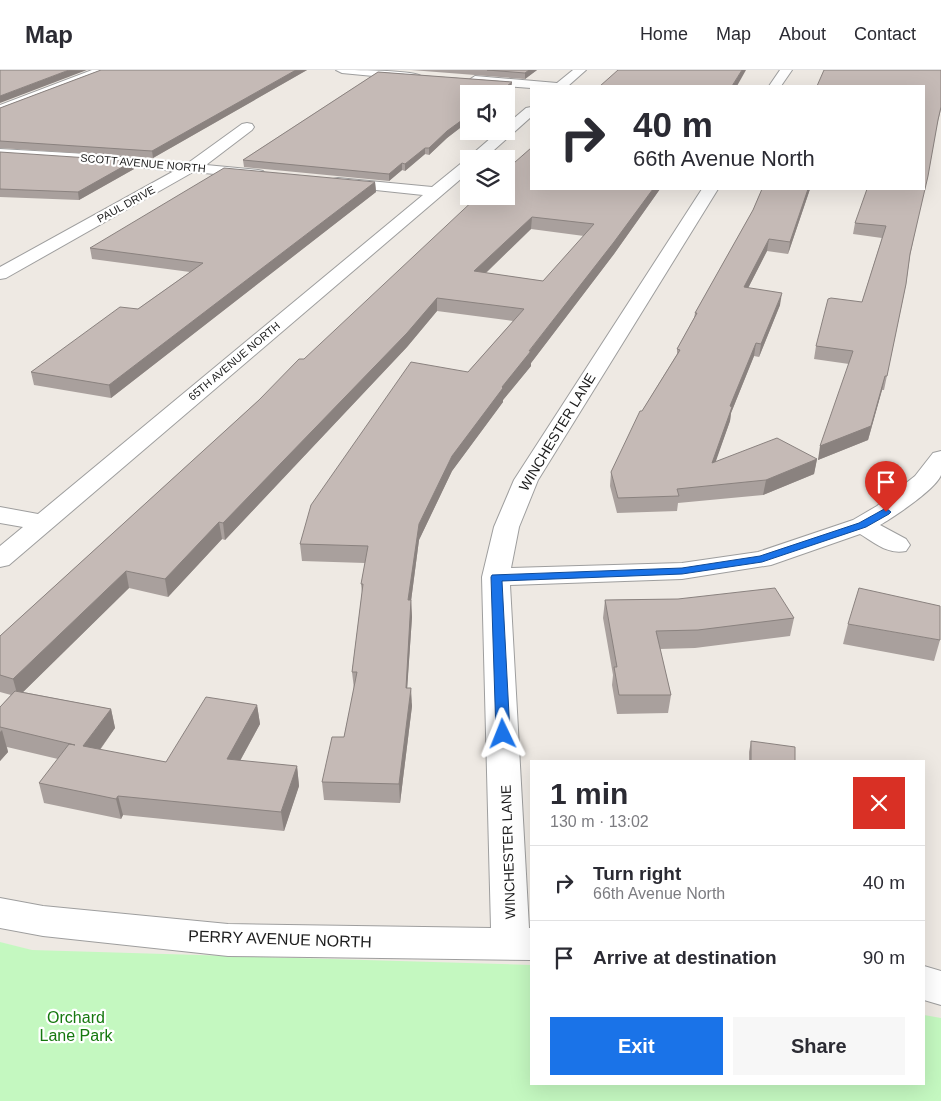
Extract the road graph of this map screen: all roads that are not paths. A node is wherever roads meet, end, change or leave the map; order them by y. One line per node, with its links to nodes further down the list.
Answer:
1 (104, 70): 10 (street)
2 (342, 70): 5 (street)
3 (580, 70): 8 (street)
4 (786, 70): 9 (street)
5 (429, 77)
6 (458, 79): 7 (street)
7 (541, 85)
8 (562, 85)
9 (776, 85)
10 (0, 109)
11 (530, 112): 13 (street)
12 (247, 127): 15 (street, PAUL DRIVE)
13 (486, 150)
14 (0, 153): 15 (street, SCOTT AVENUE NORTH)
15 (190, 167): 17 (street, SCOTT AVENUE NORTH); 21 (street, PAUL DRIVE)
16 (460, 172): 20 (street, 65TH AVENUE NORTH)
17 (269, 175)
18 (328, 181): 20 (street)
19 (709, 190): 28 (street, WINCHESTER LANE)
20 (436, 192): 24 (street, 65TH AVENUE NORTH)
21 (0, 274)
22 (941, 458): 25 (street)
23 (0, 515): 24 (street)
24 (43, 523): 27 (street, 65TH AVENUE NORTH)
25 (862, 525): 26 (street); 28 (street)
26 (897, 545)
27 (0, 559)
28 (496, 577): 30 (street, WINCHESTER LANE)
29 (0, 914): 30 (street, PERRY AVENUE NORTH)
30 (521, 945)
31 (925, 983): 32 (street)
32 (941, 988)

